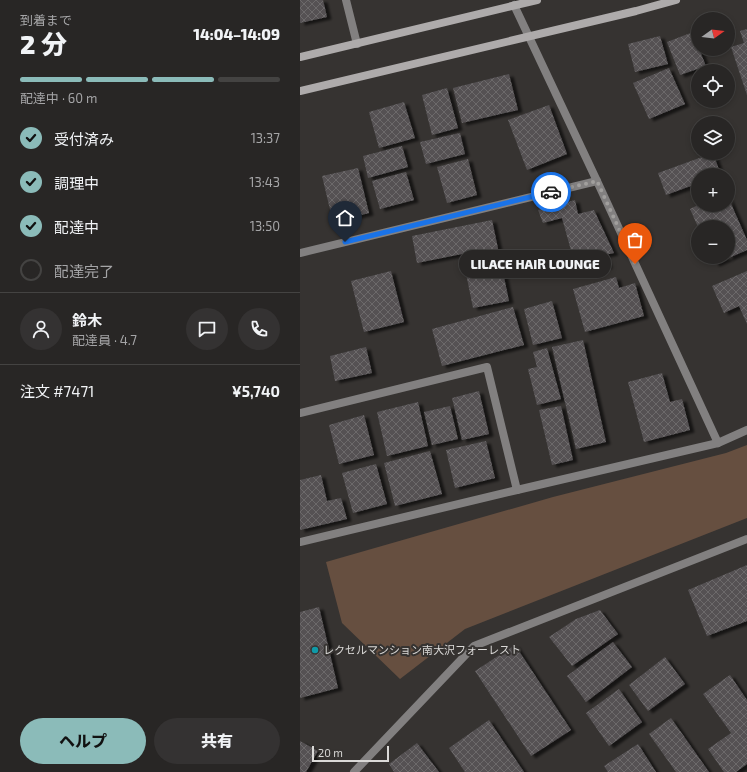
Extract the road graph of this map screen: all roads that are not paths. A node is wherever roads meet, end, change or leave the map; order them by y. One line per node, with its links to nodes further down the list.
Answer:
1 (346, 0): 6 (street)
2 (537, 0): 4 (street)
3 (676, 0): 5 (street)
4 (514, 5): 5 (street); 6 (street)
5 (529, 36): 8 (street); 9 (street)
6 (357, 44): 7 (street)
7 (300, 57)
8 (300, 91)
9 (597, 181): 10 (street); 13 (street)
10 (300, 253)
11 (300, 413): 14 (street)
12 (747, 430): 13 (street)
13 (718, 443): 14 (street)
14 (517, 490): 16 (street)
15 (747, 538): 17 (street)
16 (300, 542)
17 (354, 772)

